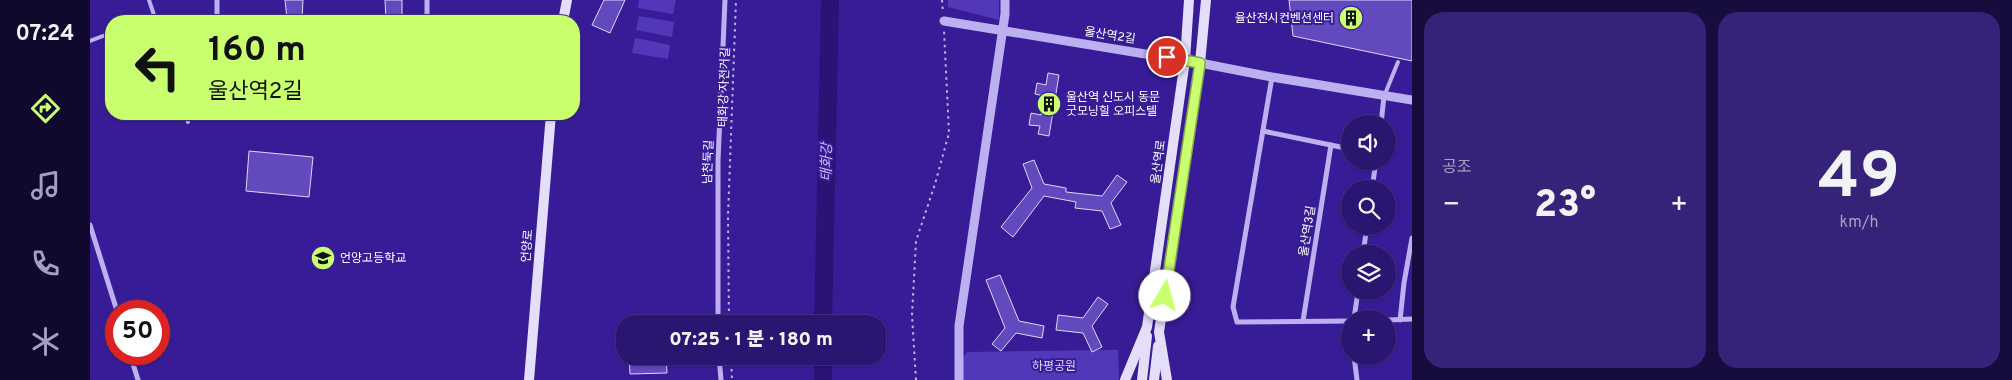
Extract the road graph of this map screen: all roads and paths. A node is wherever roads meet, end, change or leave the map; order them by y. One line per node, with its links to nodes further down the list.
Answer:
1 (148, 0): 11 (lane)
2 (217, 0): 12 (street)
3 (427, 0): 13 (street)
4 (567, 0): 14 (main road)
5 (725, 0): 33 (street, 남천둑길)
6 (736, 0): 34 (path, 태화강 자전거길)
7 (942, 0): 15 (path)
8 (1005, 0): 16 (street)
9 (1189, 0): 19 (main road, 울산역로)
10 (1206, 0): 21 (main road, 울산역로)
11 (154, 15)
12 (217, 15)
13 (427, 15)
14 (564, 15)
15 (944, 21): 16 (street, 울산역2길); 50 (path)
16 (1002, 30): 19 (street, 울산역2길); 51 (street)
17 (105, 35): 18 (lane)
18 (90, 40)
19 (1185, 60): 21 (street, 울산역2길); 40 (main road, 울산역로)
20 (1398, 62): 23 (lane)
21 (1200, 63): 22 (street, 울산역2길); 41 (main road, 울산역로)
22 (1272, 77): 23 (street, 울산역2길); 27 (street)
23 (1384, 96): 24 (street, 울산역2길); 25 (street)
24 (1412, 100)
25 (1382, 115)
26 (551, 120): 47 (main road, 언양로)
27 (1263, 132): 28 (street); 38 (street)
28 (1331, 145): 29 (street); 38 (street, 울산역3길)
29 (1341, 147)
30 (90, 225): 32 (street)
31 (1412, 238): 37 (street)
32 (114, 300)
33 (718, 315)
34 (730, 315)
35 (1412, 319): 37 (street)
36 (1396, 320): 37 (street)
37 (1400, 320)
38 (1303, 321): 39 (street)
39 (1341, 321)
40 (1147, 327): 52 (main road, 울산역로); 53 (main road, 울산역로)
41 (1159, 332): 54 (main road, 울산역로); 55 (main road, 울산역로)
42 (133, 365): 46 (street)
43 (720, 365): 48 (street)
44 (731, 365): 49 (path)
45 (1355, 365): 56 (street)
46 (138, 380)
47 (529, 380)
48 (721, 380)
49 (732, 380)
50 (916, 380)
51 (959, 380)
52 (1124, 380)
53 (1142, 380)
54 (1154, 380)
55 (1167, 380)
56 (1357, 380)

